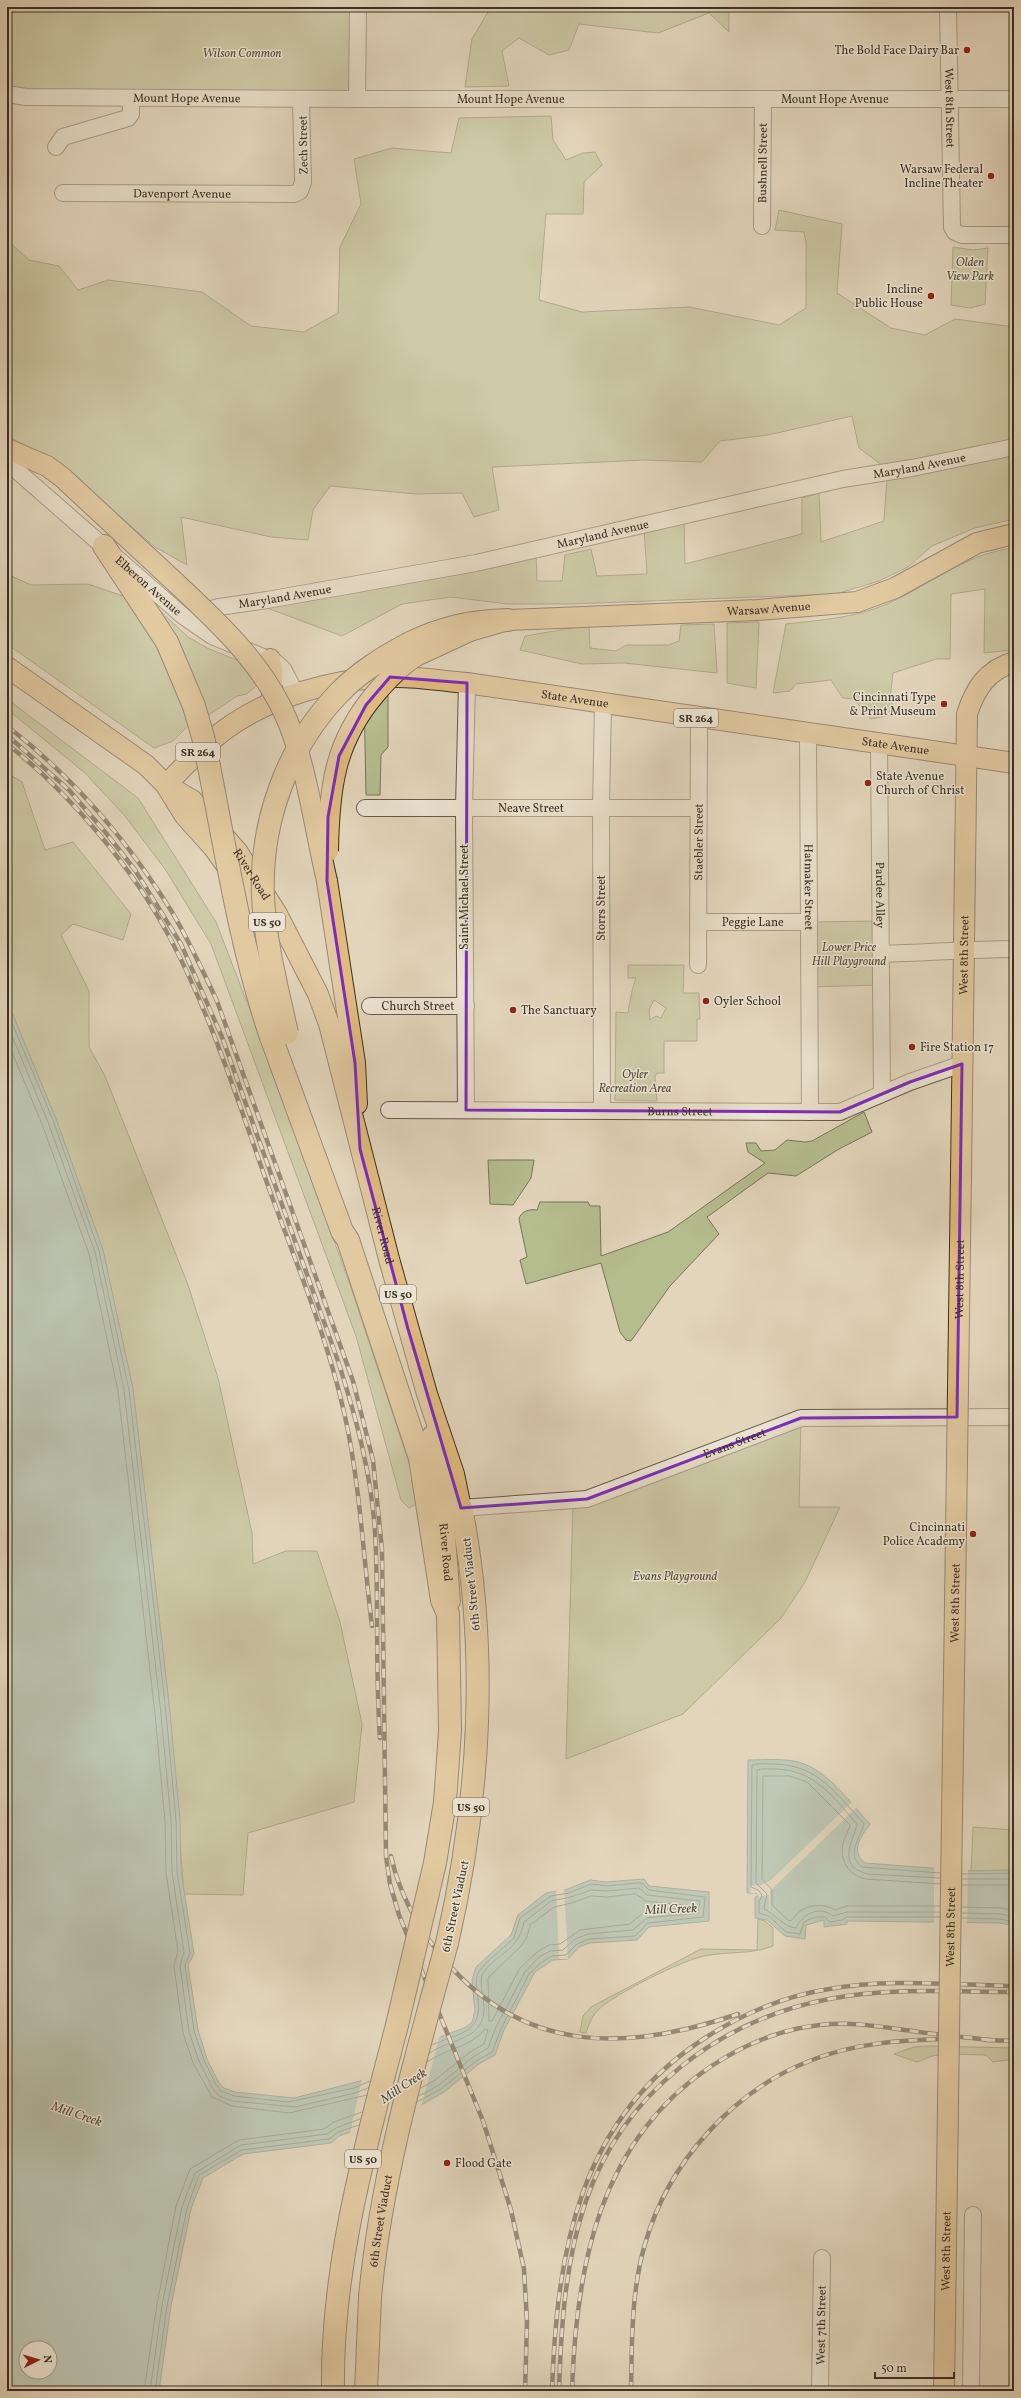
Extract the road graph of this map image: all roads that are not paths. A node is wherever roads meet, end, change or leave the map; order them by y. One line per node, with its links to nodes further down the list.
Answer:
1 (358, 7): 7 (street)
2 (948, 7): 8 (street, West 8th Street)
3 (7, 94): 4 (street, Mount Hope Avenue)
4 (26, 96): 5 (street, Mount Hope Avenue); 11 (street)
5 (131, 98): 6 (street, Mount Hope Avenue); 12 (street)
6 (302, 99): 7 (street, Mount Hope Avenue); 13 (street, Zech Street)
7 (357, 99): 9 (street, Mount Hope Avenue)
8 (949, 99): 9 (street, Mount Hope Avenue); 10 (street, Mount Hope Avenue); 16 (street, West 8th Street)
9 (763, 100): 15 (street, Bushnell Street)
10 (1014, 100)
11 (7, 105)
12 (56, 147)
13 (300, 191): 14 (street, Davenport Avenue)
14 (62, 193)
15 (762, 226)
16 (1014, 235)
17 (1014, 447): 23 (street, Maryland Avenue)
18 (7, 449): 42 (main road, bridge)
19 (7, 462): 21 (street, Elberon Avenue)
20 (1014, 534): 22 (main road, Warsaw Avenue)
21 (104, 546): 23 (street, Elberon Avenue); 51 (highway, bridge)
22 (508, 620): 24 (highway)
23 (194, 623): 25 (street, Elberon Avenue)
24 (413, 649): 42 (main road, bridge); 51 (highway, bridge)
25 (270, 659): 29 (street, Elberon Avenue); 30 (main road)
26 (1014, 662): 35 (main road, West 8th Street)
27 (7, 667): 37 (main road, River Road / US 50)
28 (467, 683): 29 (main road, State Avenue / SR 264); 31 (main road, State Avenue / SR 264); 40 (street, Saint Michael Street)
29 (296, 694): 30 (main road, State Avenue / SR 264)
30 (272, 704): 37 (main road, State Avenue / SR 264)
31 (603, 704): 32 (main road, State Avenue / SR 264); 38 (street, Storrs Street)
32 (699, 719): 33 (main road, State Avenue / SR 264); 41 (street, Staebler Street)
33 (808, 734): 34 (main road, State Avenue / SR 264); 43 (street, Hatmaker Street)
34 (879, 745): 35 (main road, State Avenue / SR 264); 47 (street, Pardee Alley)
35 (966, 756): 36 (main road, State Avenue); 46 (main road, West 8th Street)
36 (1014, 763)
37 (166, 785): 58 (main road, River Road / US 50)
38 (601, 807): 40 (street, Neave Street); 41 (street, Neave Street); 56 (street, Storrs Street)
39 (365, 808): 40 (street, Neave Street)
40 (464, 808): 50 (street, Saint Michael Street)
41 (698, 808): 44 (street, Staebler Street)
42 (328, 880): 58 (main road)
43 (809, 922): 44 (street, Peggie Lane); 57 (street, Hatmaker Street)
44 (698, 924): 48 (street, Staebler Street)
45 (1014, 948): 46 (street)
46 (963, 949): 47 (street); 52 (main road, West 8th Street)
47 (881, 954): 53 (street, Pardee Alley)
48 (698, 965)
49 (370, 1006): 50 (street, Church Street)
50 (466, 1006): 55 (street, Saint Michael Street)
51 (279, 1035): 62 (highway)
52 (962, 1070): 53 (street, Burns Street); 68 (main road, West 8th Street, bridge)
53 (882, 1093): 57 (street, Burns Street)
54 (389, 1110): 55 (street, Burns Street)
55 (466, 1110): 56 (street, Burns Street)
56 (602, 1110): 57 (street, Burns Street)
57 (810, 1112)
58 (360, 1149): 59 (main road, River Road / US 50)
59 (427, 1394): 61 (main road, River Road / US 50); 62 (main road, River Road / US 50)
60 (1014, 1417): 61 (street, Evans Street)
61 (461, 1508): 66 (highway, 6th Street Viaduct / US 50, bridge)
62 (445, 1585): 65 (highway, US 50, bridge)
63 (973, 2215): 69 (street)
64 (822, 2258): 67 (street, West 7th Street)
65 (329, 2385)
66 (366, 2391)
67 (820, 2391)
68 (944, 2391)
69 (971, 2391)

